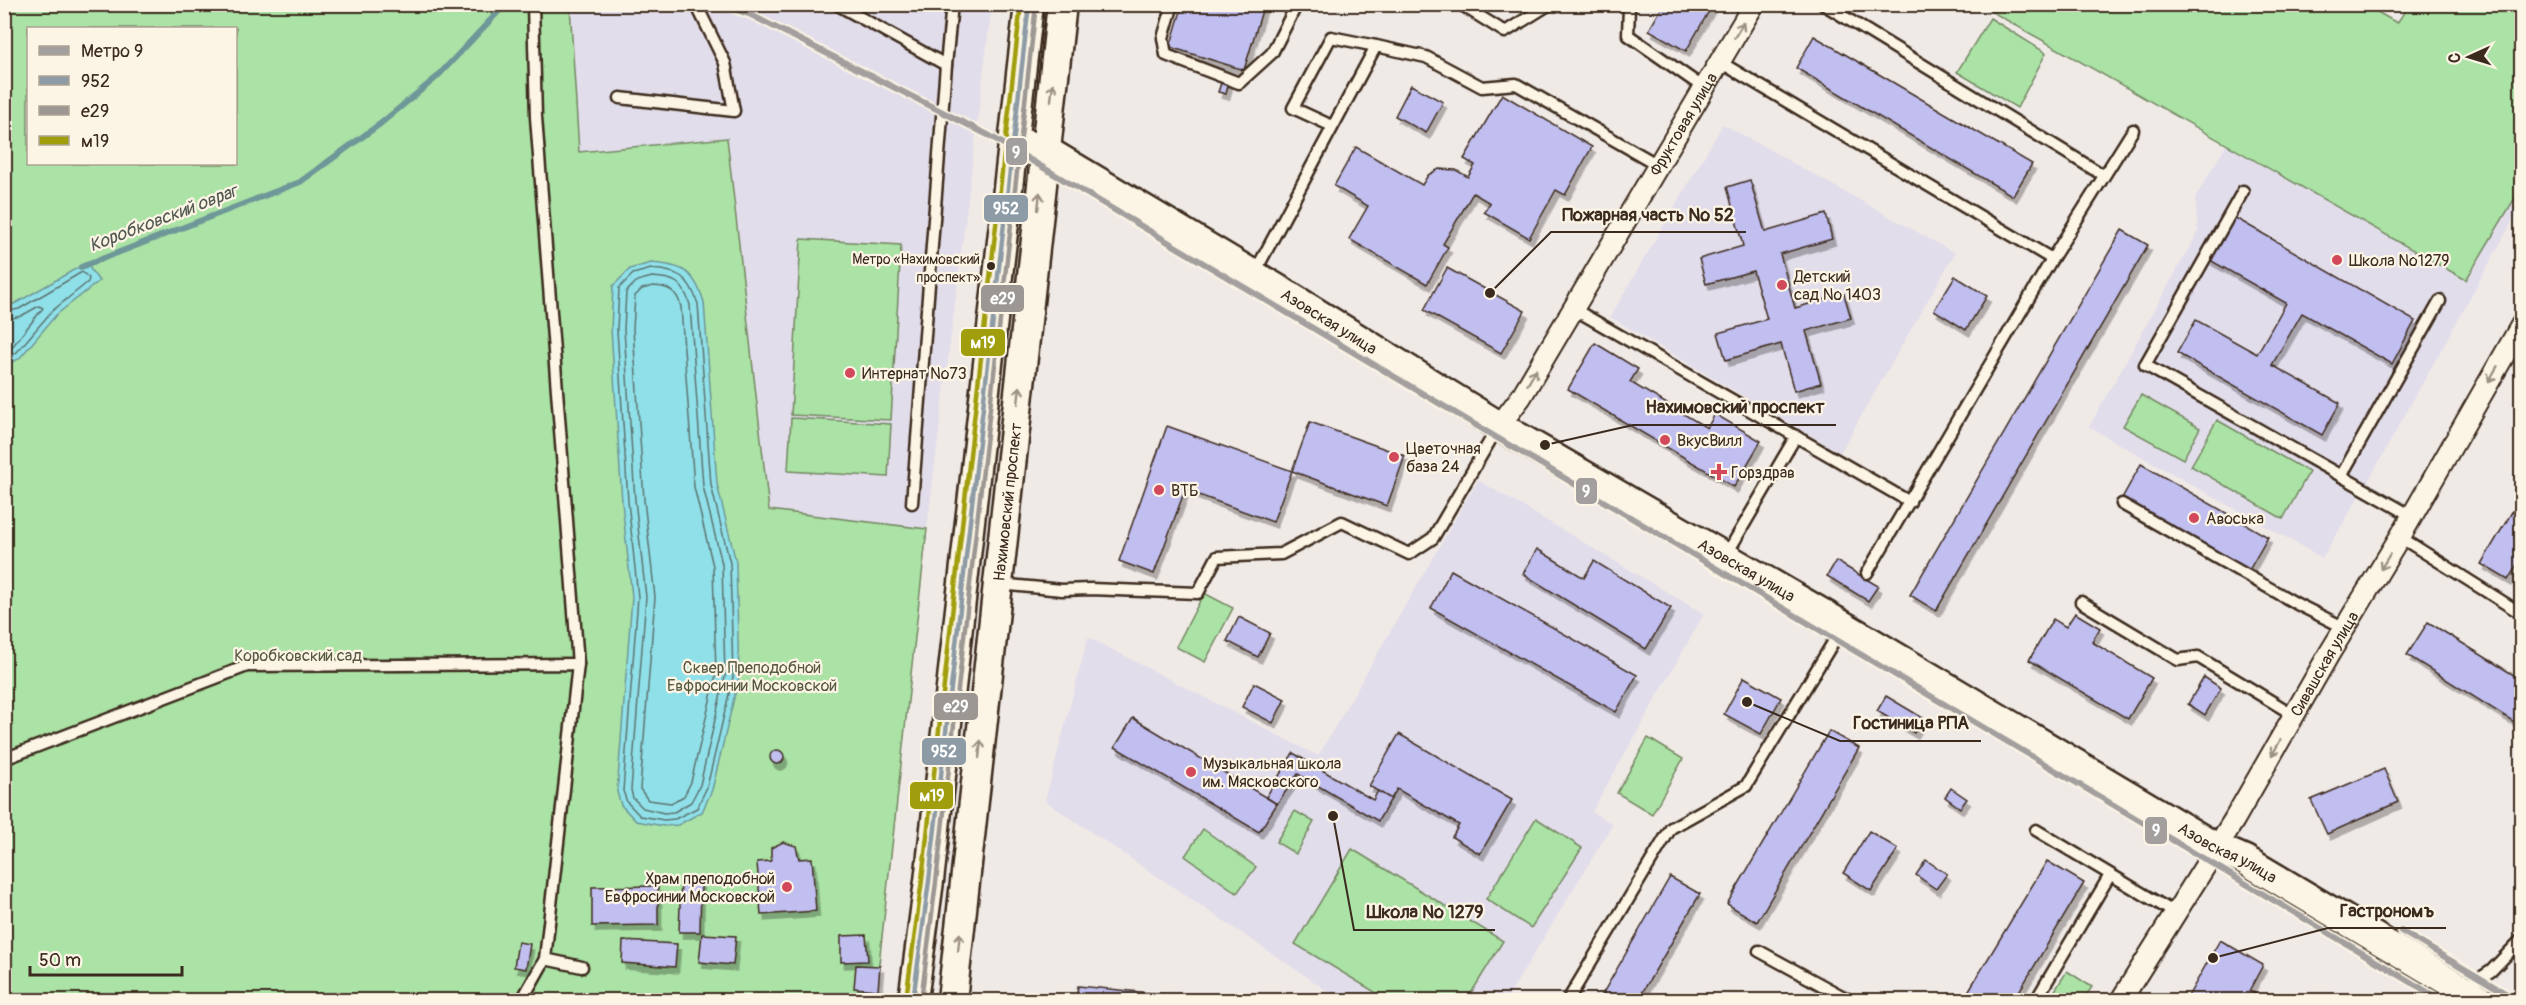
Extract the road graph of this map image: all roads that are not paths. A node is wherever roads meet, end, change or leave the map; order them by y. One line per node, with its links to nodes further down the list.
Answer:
1 (533, 4): 46 (lane)
2 (696, 4): 18 (lane)
3 (836, 4): 16 (lane)
4 (952, 4): 16 (lane)
5 (1029, 4): 21 (main road, Нахимовский проспект)
6 (1062, 4): 22 (main road, Нахимовский проспект, one-way to 6)
7 (1173, 4): 8 (lane)
8 (1296, 4)
9 (1460, 4): 10 (lane)
10 (1550, 4)
11 (1623, 4): 17 (lane)
12 (1754, 4): 15 (street, Фруктовая улица, one-way to 12)
13 (1823, 4): 24 (lane)
14 (1376, 46): 19 (lane); 19 (lane); 23 (lane)
15 (1720, 62): 17 (street, Фруктовая улица); 26 (lane)
16 (946, 65): 35 (lane)
17 (1704, 88): 23 (street, Фруктовая улица)
18 (620, 98)
19 (1332, 126): 27 (lane)
20 (2133, 130): 24 (lane)
21 (1014, 141): 22 (main road, Азовская улица); 59 (main road, Нахимовский проспект)
22 (1045, 150): 27 (main road, Азовская улица); 41 (main road, Нахимовский проспект, one-way to 22)
23 (1658, 165): 29 (street, Фруктовая улица)
24 (2103, 175): 26 (lane)
25 (2243, 191): 33 (lane)
26 (2052, 259): 34 (lane)
27 (1254, 275): 31 (main road, Азовская улица)
28 (2440, 301): 33 (lane)
29 (1572, 308): 31 (street, Фруктовая улица, one-way to 29); 32 (lane)
30 (2522, 324): 37 (street, Сивашская улица, one-way to 37)
31 (1499, 426): 39 (main road, Азовская улица); 41 (lane)
32 (1796, 436): 34 (lane); 39 (lane)
33 (2341, 476): 37 (lane)
34 (1910, 502): 40 (lane)
35 (912, 503)
36 (2122, 504): 45 (lane)
37 (2412, 516): 38 (street, Сивашская улица)
38 (2400, 537): 43 (lane); 45 (street, Сивашская улица, one-way to 45)
39 (1725, 557): 44 (main road, Азовская улица)
40 (1867, 573)
41 (998, 584): 60 (main road, Нахимовский проспект, one-way to 41)
42 (2081, 602): 47 (lane)
43 (2522, 614)
44 (1844, 626): 50 (main road, Азовская улица); 61 (lane)
45 (2345, 628): 47 (street, Сивашская улица)
46 (578, 664): 48 (lane); 55 (lane)
47 (2294, 715): 50 (street, Сивашская улица, one-way to 50)
48 (4, 759)
49 (2036, 830): 51 (lane)
50 (2216, 847): 52 (street, Сивашская улица); 57 (main road, Азовская улица)
51 (2110, 875): 52 (lane); 63 (lane)
52 (2175, 913): 64 (street, Сивашская улица)
53 (2522, 939): 57 (lane)
54 (1759, 951): 62 (lane)
55 (545, 959): 56 (lane); 58 (lane)
56 (582, 967)
57 (2472, 995)
58 (522, 1000)
59 (913, 1000)
60 (952, 1000)
61 (1569, 1000)
62 (1849, 1000)
63 (2036, 1000)
64 (2121, 1000)

